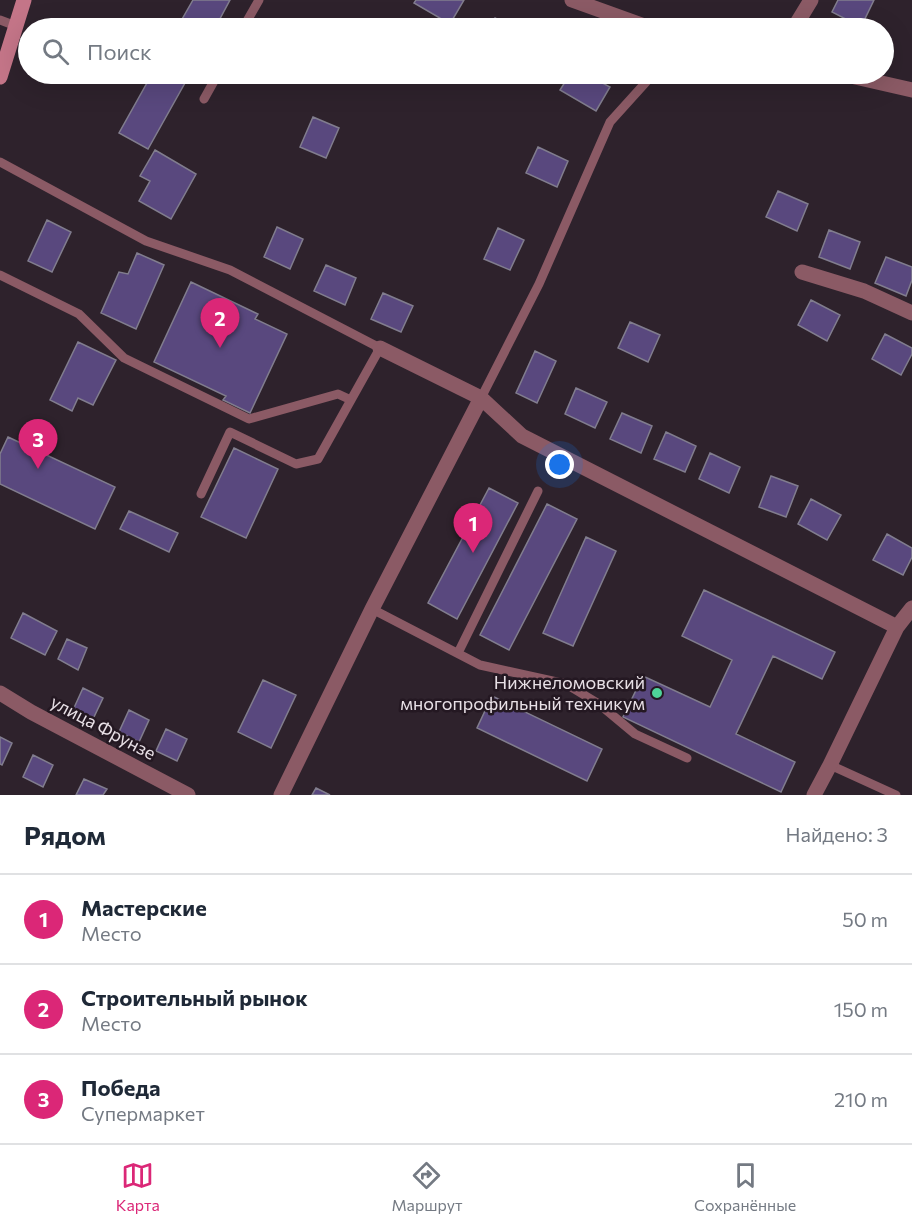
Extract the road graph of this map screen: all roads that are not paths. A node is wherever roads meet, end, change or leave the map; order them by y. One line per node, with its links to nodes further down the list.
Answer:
1 (24, 0): 5 (street)
2 (259, 0): 6 (lane)
3 (572, 0): 7 (street)
4 (811, 0): 8 (street)
5 (18, 18)
6 (249, 18)
7 (622, 18)
8 (800, 18)
9 (0, 20): 11 (lane)
10 (18, 20): 11 (street)
11 (16, 26): 12 (street)
12 (0, 77)
13 (212, 84): 17 (lane)
14 (644, 84): 23 (lane)
15 (886, 84): 16 (street)
16 (912, 90)
17 (204, 99)
18 (0, 162): 22 (lane)
19 (802, 272): 21 (street)
20 (0, 275): 24 (lane)
21 (912, 313)
22 (380, 348): 23 (street); 24 (lane)
23 (481, 398): 28 (street); 29 (street)
24 (351, 400): 26 (lane)
25 (538, 491): 30 (lane)
26 (201, 494)
27 (912, 608): 29 (street)
28 (372, 609): 30 (lane); 35 (street)
29 (897, 627): 33 (street)
30 (458, 653): 32 (lane)
31 (0, 693): 34 (street, улица Фрунзе)
32 (687, 758)
33 (830, 765): 36 (street); 37 (lane)
34 (188, 795)
35 (280, 795)
36 (814, 795)
37 (896, 795)

